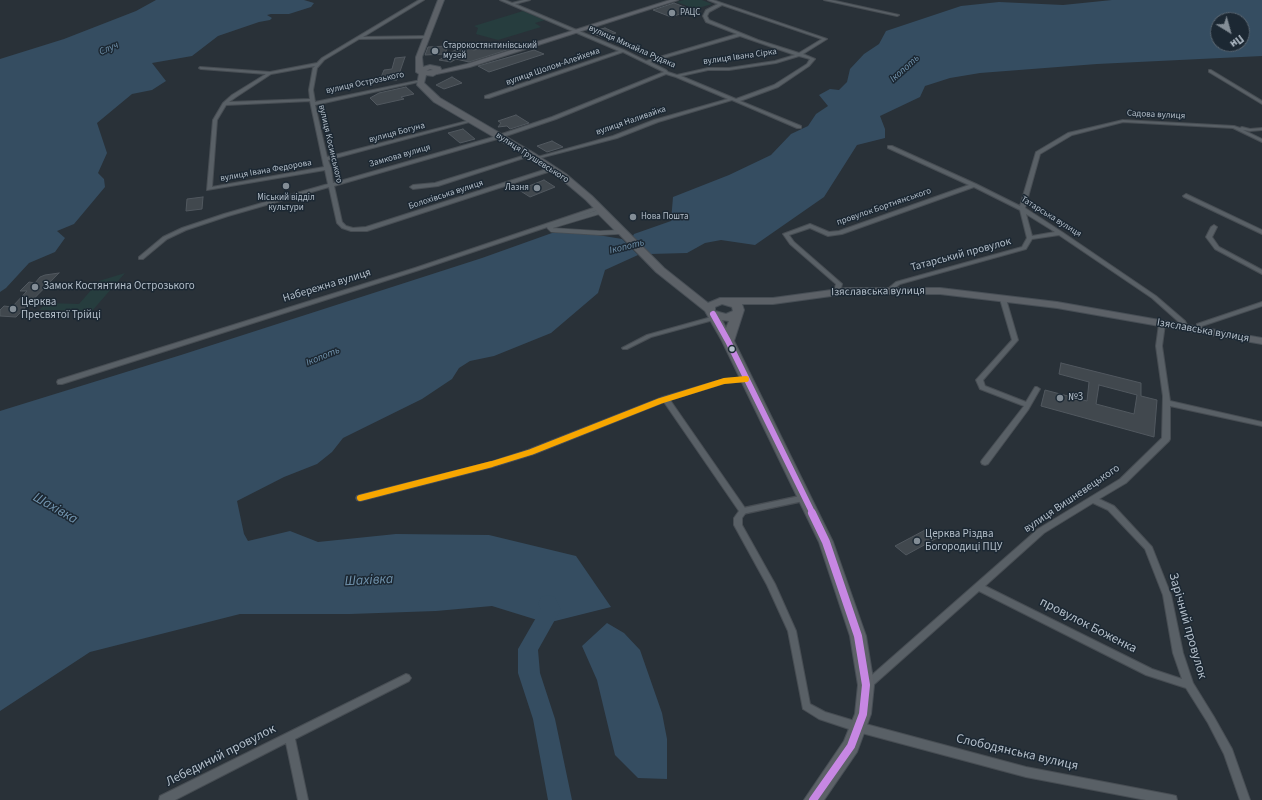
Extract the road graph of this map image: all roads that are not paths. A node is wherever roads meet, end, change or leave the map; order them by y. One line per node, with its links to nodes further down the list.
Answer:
1 (422, 0): 14 (street, вулиця Івана Федорова)
2 (441, 0): 13 (main road)
3 (502, 0): 8 (street, вулиця Михайла Рудяка)
4 (528, 0): 8 (street)
5 (675, 0): 11 (main road)
6 (710, 0): 9 (street)
7 (826, 0): 10 (street)
8 (512, 4): 11 (street, вулиця Михайла Рудяка)
9 (721, 4): 12 (street); 16 (street, вулиця Івана Сірка)
10 (897, 14)
11 (576, 31): 15 (street, вулиця Михайла Рудяка); 21 (main road)
12 (740, 34): 16 (street); 18 (street)
13 (427, 37): 14 (street); 17 (main road)
14 (356, 38): 19 (street, вулиця Івана Федорова)
15 (623, 51): 18 (street, вулиця Михайла Рудяка); 27 (street, вулиця Шолом-Алейхема)
16 (801, 54): 26 (street, вулиця Івана Сірка); 28 (street, вулиця Наливайка)
17 (419, 57): 21 (main road); 25 (main road)
18 (646, 62): 24 (street, вулиця Михайла Рудяка)
19 (318, 64): 23 (street, вулиця Івана Федорова); 29 (street, вулиця Косинського)
20 (201, 68): 23 (street)
21 (435, 71): 25 (main road)
22 (1210, 71): 30 (street)
23 (270, 73): 31 (street, вулиця Івана Федорова)
24 (666, 74): 26 (street, вулиця Михайла Рудяка); 36 (street, Замкова вулиця)
25 (421, 75): 29 (street, вулиця Острозького); 32 (main road, вулиця Грушевського)
26 (677, 76): 28 (street, вулиця Михайла Рудяка)
27 (487, 97)
28 (733, 100): 34 (street, вулиця Михайла Рудяка); 39 (street, вулиця Наливайка)
29 (313, 102): 31 (street, вулиця Острозького); 40 (street, вулиця Косинського)
30 (1262, 103)
31 (226, 104): 41 (street, вулиця Івана Федорова)
32 (471, 121): 36 (main road, вулиця Грушевського); 40 (street, вулиця Богуна)
33 (1234, 127): 35 (street); 37 (street, Садова вулиця); 48 (street, Садова вулиця)
34 (799, 128)
35 (1262, 129)
36 (499, 136): 39 (main road, вулиця Грушевського); 43 (street, Замкова вулиця)
37 (1262, 141)
38 (890, 147): 44 (street, Татарська вулиця)
39 (533, 157): 42 (main road, вулиця Грушевського); 45 (street, вулиця Наливайка)
40 (326, 159): 41 (street, вулиця Косинського)
41 (328, 168): 43 (street, вулиця Косинського)
42 (552, 169): 47 (main road, вулиця Грушевського); 49 (street, Болохівська вулиця)
43 (331, 185): 49 (street, вулиця Косинського); 55 (street, Замкова вулиця)
44 (974, 185): 48 (street, Татарська вулиця); 59 (street, провулок Бортнянського)
45 (413, 187)
46 (1186, 196): 52 (street)
47 (599, 208): 57 (main road, вулиця Грушевського); 73 (street, Набережна вулиця)
48 (1022, 210): 53 (street, Татарська вулиця); 54 (street)
49 (344, 227)
50 (549, 227): 50 (street)
51 (1214, 227): 56 (street)
52 (1262, 232)
53 (1060, 233): 54 (street); 67 (street, Татарська вулиця)
54 (1030, 238): 58 (street, Татарський провулок)
55 (141, 258)
56 (1262, 272)
57 (676, 284): 61 (main road); 64 (main road, вулиця Грушевського)
58 (894, 291): 59 (main road, Ізяславська вулиця); 60 (main road, Ізяславська вулиця)
59 (837, 292): 62 (main road, Ізяславська вулиця)
60 (1002, 299): 66 (main road, Ізяславська вулиця); 77 (street)
61 (724, 301): 62 (main road, Ізяславська вулиця); 64 (main road); 65 (main road)
62 (773, 301): 65 (main road, вулиця Грушевського)
63 (1262, 304): 68 (street)
64 (713, 314): 65 (main road, вулиця Грушевського); 69 (main road, вулиця Грушевського); 71 (street)
65 (737, 314): 69 (main road)
66 (1162, 324): 67 (main road, Ізяславська вулиця); 76 (street, вулиця Вишневецького)
67 (1185, 327): 68 (main road, Ізяславська вулиця)
68 (1199, 330): 70 (main road, Ізяславська вулиця)
69 (728, 341): 72 (main road, вулиця Грушевського)
70 (1262, 341)
71 (625, 348)
72 (746, 379): 75 (street); 81 (main road, вулиця Грушевського)
73 (60, 382)
74 (1037, 388): 77 (street)
75 (665, 399): 80 (street); 83 (street)
76 (1166, 403): 78 (street); 82 (street, вулиця Вишневецького)
77 (1028, 405): 79 (street)
78 (1262, 424)
79 (985, 462)
80 (360, 498)
81 (804, 498): 83 (street); 86 (main road, вулиця Грушевського)
82 (1092, 500): 84 (street, вулиця Вишневецького); 87 (street, Зарічний провулок)
83 (743, 511): 88 (street, Слободянська вулиця)
84 (978, 586): 86 (street, вулиця Вишневецького); 87 (street, провулок Боженка)
85 (406, 678): 89 (street, Лебединий провулок)
86 (866, 685): 88 (main road, вулиця Грушевського)
87 (1189, 685): 94 (street, Зарічний провулок)
88 (858, 728): 92 (main road, вулиця Грушевського); 93 (street, Слободянська вулиця)
89 (290, 737): 90 (street, Лебединий провулок); 91 (street, Лебединий провулок)
90 (164, 800)
91 (303, 800)
92 (813, 800)
93 (1172, 800)
94 (1244, 800)

